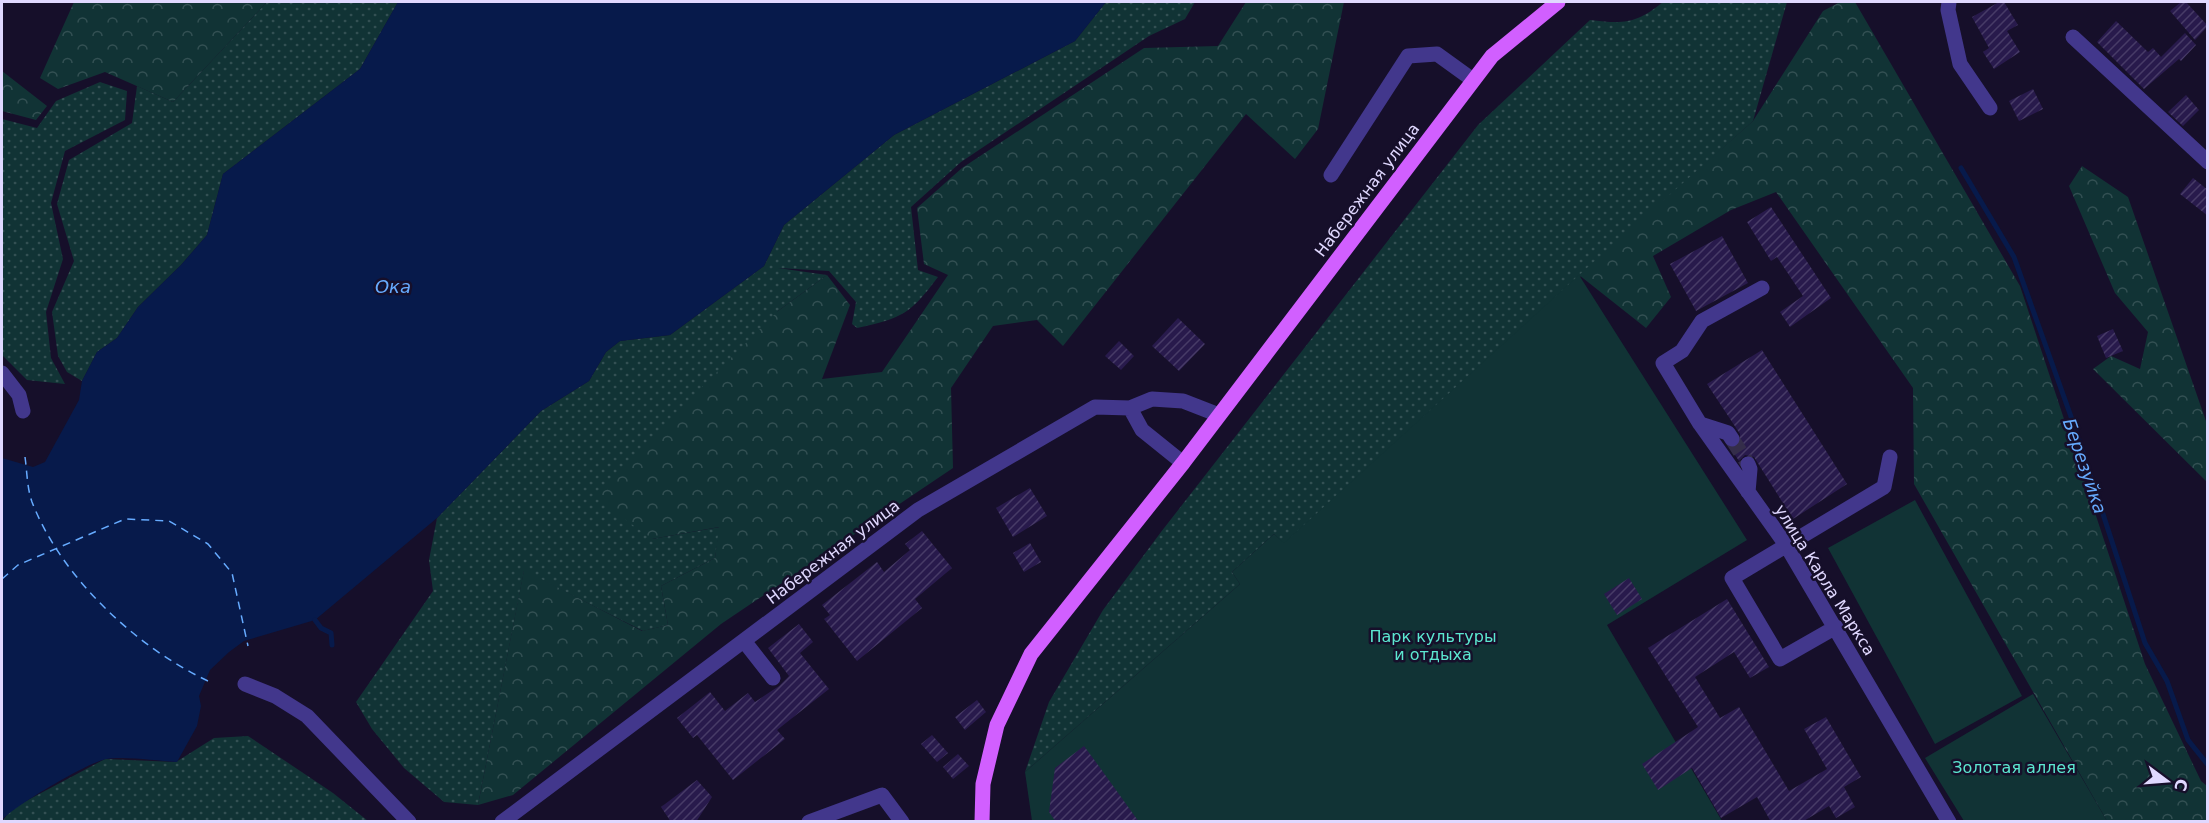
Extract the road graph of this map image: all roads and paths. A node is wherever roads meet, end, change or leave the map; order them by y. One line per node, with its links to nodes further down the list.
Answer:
1 (1558, 2): 4 (main road, Набережная улица)
2 (1949, 2): 5 (street)
3 (2073, 37): 6 (street)
4 (1473, 80): 7 (street); 12 (main road, Набережная улица)
5 (1990, 108)
6 (2208, 162)
7 (1331, 175)
8 (1762, 288): 13 (street, улица Карла Маркса)
9 (2, 374): 11 (street)
10 (1130, 408): 12 (street, Набережная улица); 16 (street); 21 (street, Набережная улица)
11 (23, 411)
12 (1219, 415): 16 (main road, Набережная улица)
13 (1700, 424): 14 (street); 18 (street, улица Карла Маркса)
14 (1732, 439)
15 (1890, 457): 19 (street)
16 (1183, 463): 28 (main road, Набережная улица)
17 (1748, 464): 18 (street)
18 (1748, 492): 19 (street, улица Карла Маркса)
19 (1785, 545): 20 (street, улица Карла Маркса); 20 (street)
20 (1836, 627): 29 (street, улица Карла Маркса)
21 (744, 641): 22 (street); 25 (street, Набережная улица)
22 (773, 678)
23 (244, 684): 24 (street)
24 (409, 822)
25 (502, 822)
26 (809, 822): 27 (street)
27 (902, 822)
28 (981, 822)
29 (1949, 822)

